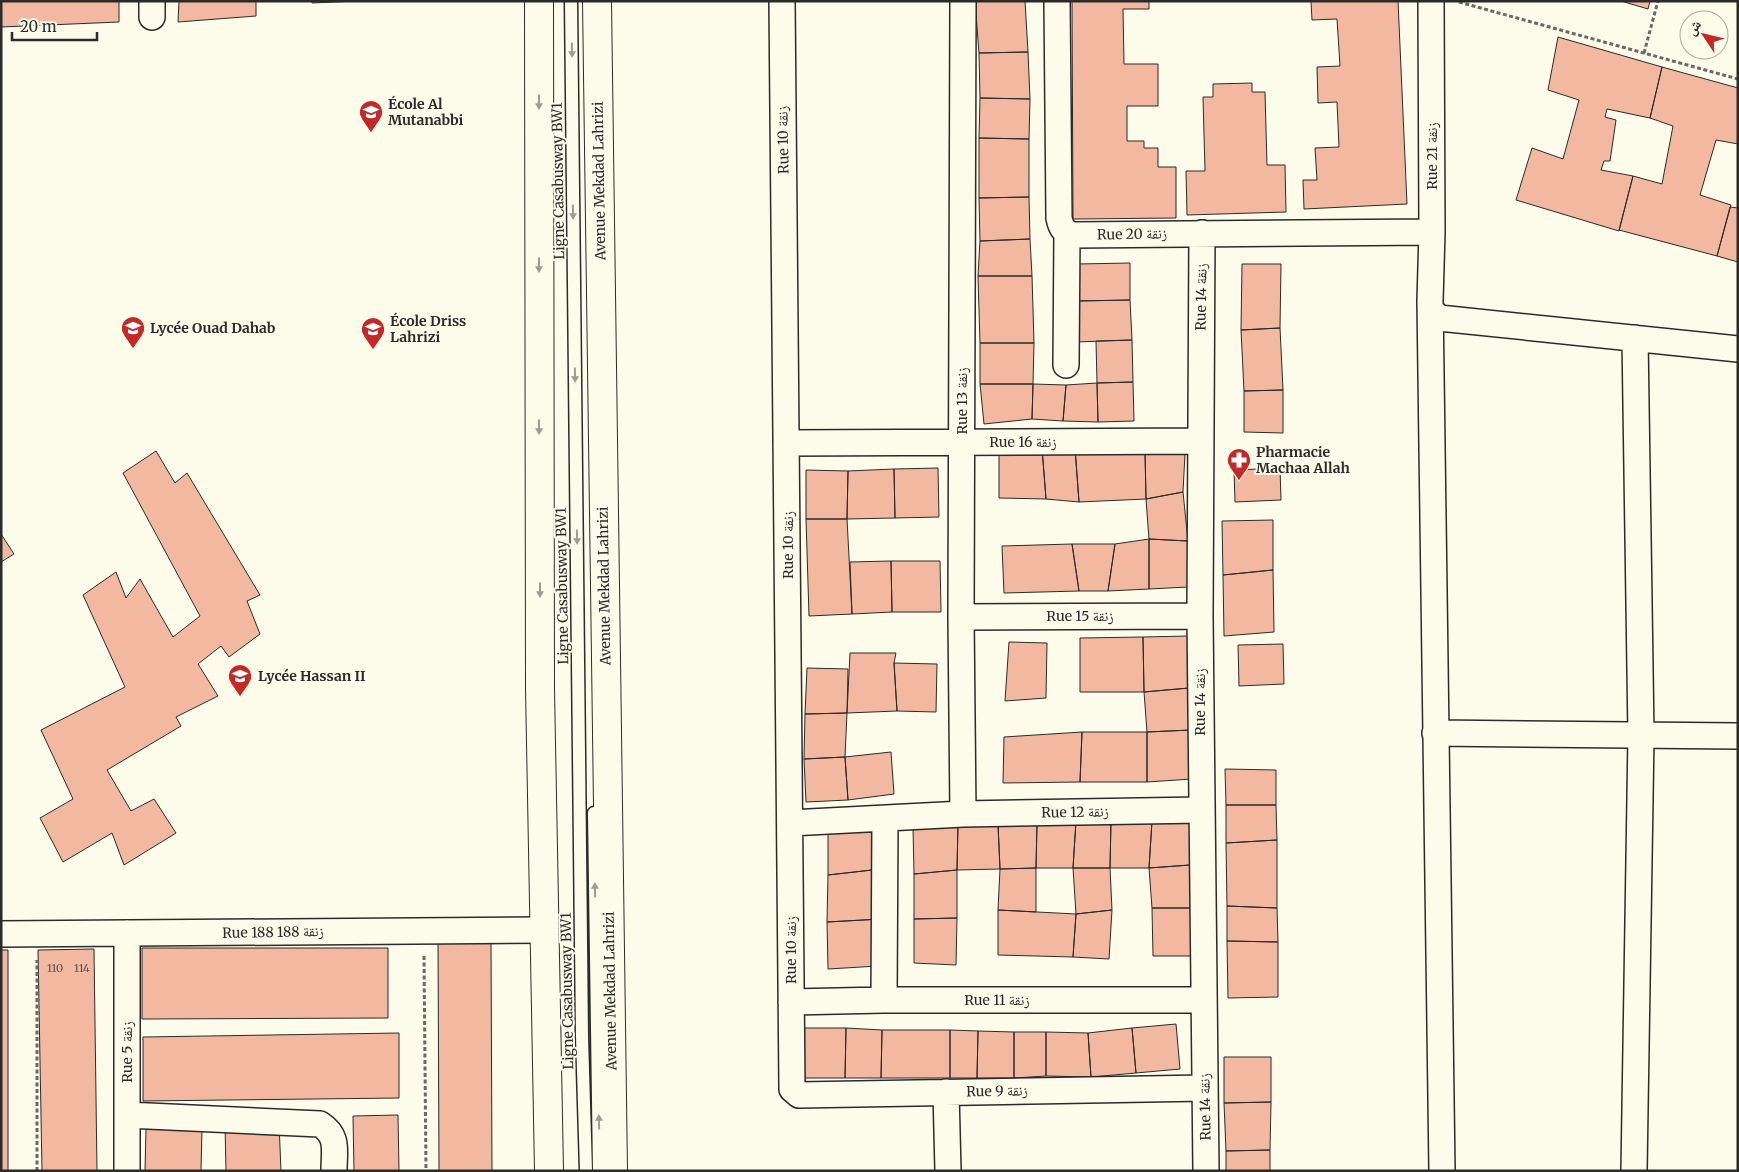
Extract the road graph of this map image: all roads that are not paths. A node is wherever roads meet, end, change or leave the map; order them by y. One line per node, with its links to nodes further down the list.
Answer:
1 (539, 1): 30 (main road, one-way to 30)
2 (571, 1): 43 (lane, Ligne Casabusway BW1, one-way to 43)
3 (589, 1): 21 (lane)
4 (597, 1): 45 (main road, Avenue Mekdad Lahrizi)
5 (782, 1): 18 (street, Rue 10 زنقة)
6 (963, 1): 17 (street, Rue 13 زنقة)
7 (1057, 1): 10 (street)
8 (1431, 1): 9 (street, Rue 21 زنقة)
9 (1432, 232): 11 (street, Rue 20 زنقة); 12 (street, Rue 21 زنقة)
10 (1067, 233): 11 (street, Rue 20 زنقة); 15 (street)
11 (1202, 233): 16 (street, Rue 14 زنقة)
12 (1431, 310): 13 (street); 22 (street, Rue 21 زنقة)
13 (1635, 338): 14 (street); 23 (street)
14 (1738, 349)
15 (1066, 365)
16 (1199, 441): 17 (street, Rue 16 زنقة); 19 (street, Rue 14 زنقة)
17 (961, 442): 18 (street, Rue 16 زنقة); 20 (street, Rue 13 زنقة)
18 (787, 443): 29 (street, Rue 10 زنقة)
19 (1200, 616): 20 (street, Rue 15 زنقة); 27 (street, Rue 14 زنقة)
20 (961, 617): 26 (street, Rue 13 زنقة)
21 (593, 678)
22 (1435, 733): 23 (street); 48 (street, Rue 21 زنقة)
23 (1641, 735): 24 (street); 49 (street)
24 (1738, 736)
25 (594, 797): 44 (lane, one-way to 25)
26 (963, 807): 27 (street, Rue 12 زنقة); 28 (street, Rue 12 زنقة)
27 (1201, 810): 34 (street, Rue 14 زنقة)
28 (885, 819): 29 (street, Rue 12 زنقة); 33 (street)
29 (790, 823): 35 (street, Rue 10 زنقة)
30 (544, 930): 31 (street, Rue 188 زنقة 188); 42 (main road)
31 (127, 933): 32 (street, Rue 188 زنقة 188); 39 (street, Rue 5 زنقة)
32 (1, 934)
33 (884, 1000): 34 (street, Rue 11 زنقة); 35 (street, Rue 11 زنقة)
34 (1204, 1000): 36 (street, Rue 14 زنقة)
35 (791, 1002): 37 (street, Rue 10 زنقة)
36 (1205, 1088): 38 (street, Rue 9 زنقة); 47 (street, Rue 14 زنقة)
37 (792, 1089): 38 (street, Rue 9 زنقة)
38 (946, 1092): 46 (street)
39 (127, 1115): 40 (street, Rue 5 زنقة); 41 (street)
40 (127, 1171)
41 (334, 1171)
42 (549, 1171)
43 (586, 1171)
44 (599, 1171)
45 (612, 1171)
46 (948, 1171)
47 (1206, 1171)
48 (1442, 1171)
49 (1634, 1171)

